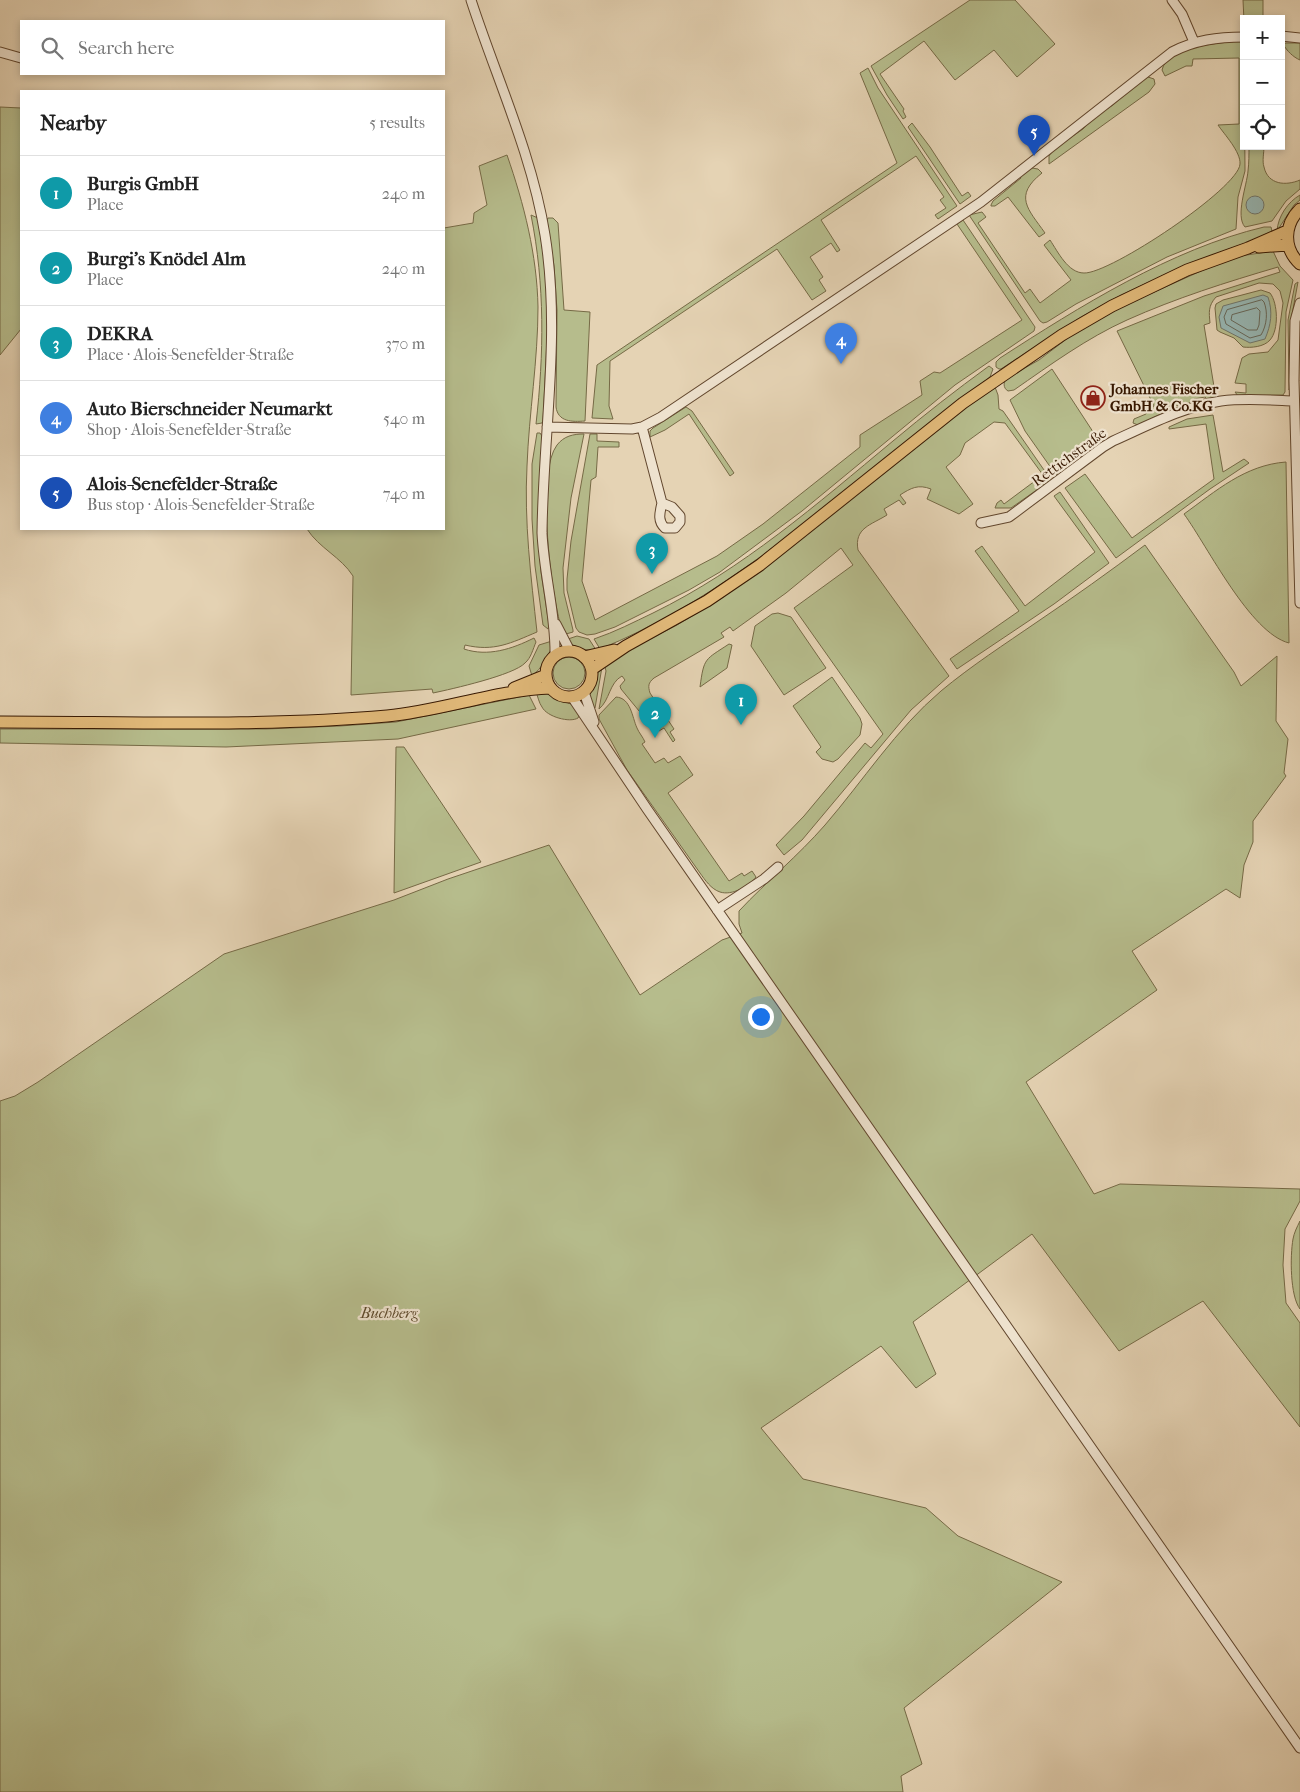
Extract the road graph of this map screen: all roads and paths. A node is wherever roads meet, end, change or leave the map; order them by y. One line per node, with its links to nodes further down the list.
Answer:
1 (471, 0): 19 (street)
2 (1172, 0): 8 (street)
3 (1300, 32): 4 (street)
4 (1285, 36)
5 (1285, 36): 7 (street)
6 (1240, 37): 8 (street)
7 (1300, 38)
8 (1194, 42): 20 (street)
9 (0, 52): 10 (street)
10 (20, 58)
11 (1300, 209): 12 (main road)
12 (1288, 231): 13 (main road); 14 (main road)
13 (1288, 246): 14 (main road); 15 (main road)
14 (1248, 248): 25 (main road)
15 (1300, 264)
16 (1300, 298): 17 (street)
17 (1300, 303): 18 (street)
18 (1294, 401): 22 (street, Rettichstraße); 23 (street)
19 (547, 427): 20 (street); 24 (street)
20 (642, 427): 21 (street)
21 (662, 503)
22 (980, 523)
23 (1300, 603)
24 (554, 619): 26 (street); 27 (street)
25 (626, 646): 28 (main road); 29 (main road)
26 (570, 651): 27 (main road); 28 (main road)
27 (555, 656): 30 (main road)
28 (584, 656): 29 (main road)
29 (592, 669): 32 (main road)
30 (546, 675): 31 (main road); 33 (main road)
31 (551, 688): 33 (main road); 34 (main road)
32 (584, 692): 34 (main road); 36 (street)
33 (498, 695): 35 (main road)
34 (572, 697): 36 (street)
35 (0, 722)
36 (599, 736): 38 (street)
37 (778, 867): 38 (street)
38 (717, 910): 39 (street)
39 (1300, 1748)

